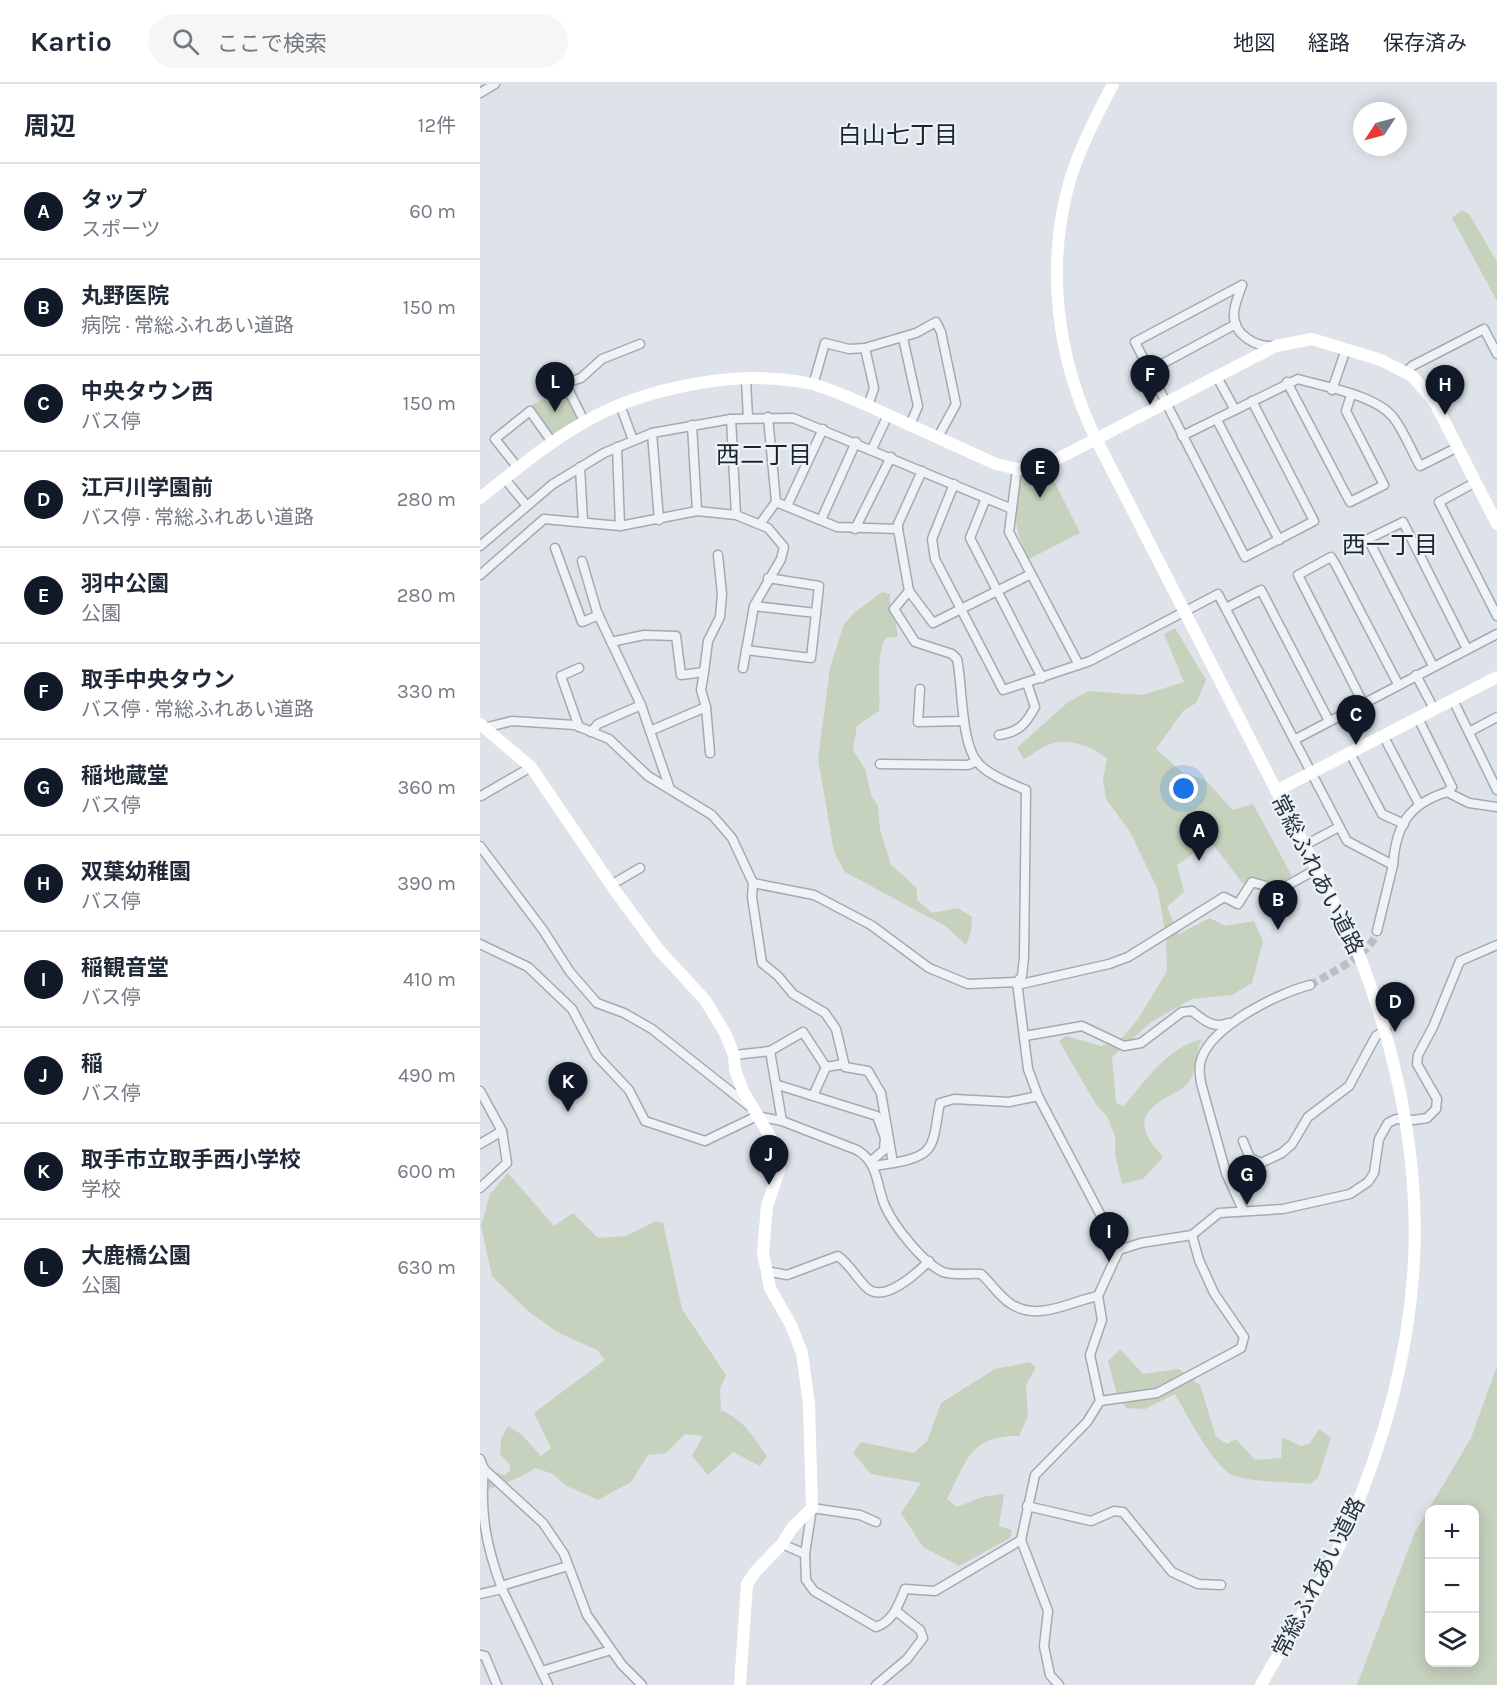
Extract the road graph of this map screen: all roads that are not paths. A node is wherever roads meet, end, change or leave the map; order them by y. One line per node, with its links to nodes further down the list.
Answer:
1 (495, 84): 3 (street)
2 (1113, 84): 36 (street, 常総ふれあい道路)
3 (480, 93)
4 (1236, 324): 7 (street); 11 (street); 11 (street)
5 (903, 338): 8 (street); 31 (street); 35 (street)
6 (640, 344): 29 (street)
7 (1276, 346): 9 (street); 13 (street)
8 (865, 348): 16 (street); 22 (street)
9 (1346, 349): 12 (street); 17 (street)
10 (1497, 354): 12 (street)
11 (1149, 371): 20 (street)
12 (1406, 372): 41 (street)
13 (1217, 376): 20 (street); 23 (street)
14 (746, 380): 16 (street); 21 (street); 27 (street)
15 (1287, 382): 17 (street); 18 (street); 19 (street)
16 (813, 385): 22 (street)
17 (1332, 390): 18 (street)
18 (1351, 395): 41 (street)
19 (1251, 401): 23 (street); 67 (street)
20 (1165, 403): 34 (street); 36 (street)
21 (620, 405): 29 (street); 37 (street)
22 (868, 405): 24 (street)
23 (1235, 410): 28 (street)
24 (888, 414): 31 (street); 42 (street)
25 (768, 417): 27 (street); 32 (street); 53 (street)
26 (731, 418): 27 (street); 30 (street); 58 (street)
27 (748, 418)
28 (1216, 420): 34 (street); 67 (street)
29 (584, 422): 38 (street)
30 (692, 424): 33 (street); 57 (street)
31 (910, 425): 35 (street)
32 (823, 429): 39 (street); 55 (street)
33 (652, 433): 37 (street); 59 (street)
34 (1182, 436): 67 (street)
35 (938, 437): 46 (street)
36 (1096, 439): 46 (street); 80 (street, 常総ふれあい道路)
37 (633, 440): 40 (street)
38 (552, 442): 45 (street); 45 (street)
39 (856, 442): 42 (street); 60 (street)
40 (617, 447): 44 (street); 64 (street)
41 (1458, 447): 49 (street)
42 (872, 449): 43 (street)
43 (891, 457): 47 (street); 65 (street)
44 (580, 467): 54 (street); 61 (street)
45 (518, 468): 48 (street)
46 (1017, 470): 56 (street)
47 (922, 471): 50 (street); 66 (street)
48 (505, 479): 51 (street); 54 (street)
49 (1476, 482): 63 (street); 83 (street)
50 (954, 484): 52 (street); 79 (street)
51 (480, 498)
52 (986, 498): 56 (street); 76 (street)
53 (776, 501): 55 (street); 62 (street)
54 (527, 506): 68 (street)
55 (787, 506): 60 (street)
56 (1012, 509): 72 (street)
57 (697, 510): 58 (street); 59 (street)
58 (736, 515): 62 (street)
59 (659, 520): 64 (street)
60 (821, 520): 65 (street)
61 (583, 521): 64 (street); 73 (street)
62 (760, 524): 74 (street)
63 (1497, 524)
64 (620, 526)
65 (855, 529): 66 (street)
66 (898, 529): 75 (street)
67 (1279, 540)
68 (480, 546)
69 (555, 548): 82 (street)
70 (718, 555): 92 (street)
71 (582, 561): 82 (street)
72 (1031, 573): 76 (street); 88 (street)
73 (480, 574)
74 (768, 578): 77 (street); 81 (street)
75 (909, 591): 79 (street); 106 (street)
76 (997, 591): 79 (street); 95 (street)
77 (754, 606): 81 (street); 87 (street)
78 (1226, 608): 80 (street); 107 (street); 115 (street)
79 (962, 609): 96 (street)
80 (1185, 612): 88 (street); 124 (street, 常総ふれあい道路)
81 (816, 613): 87 (street)
82 (599, 615): 85 (street)
83 (1497, 615)
84 (1497, 634): 86 (street)
85 (611, 642): 92 (street); 101 (street)
86 (1467, 649): 89 (street); 89 (street)
87 (746, 650): 91 (street)
88 (1079, 665): 95 (street)
89 (1433, 666): 93 (street)
90 (579, 668): 109 (street)
91 (743, 668)
92 (704, 672): 102 (street)
93 (1416, 675): 97 (street); 103 (street)
94 (1497, 677): 99 (street)
95 (1042, 678): 96 (street)
96 (1027, 683): 113 (street)
97 (1398, 684): 100 (street); 100 (street)
98 (920, 689): 106 (street)
99 (1453, 700): 103 (street); 112 (street)
100 (1363, 703): 107 (street)
101 (641, 705): 110 (street); 111 (street)
102 (706, 707): 110 (street); 116 (street)
103 (1434, 710): 105 (street)
104 (1497, 717): 112 (street)
105 (1418, 718): 114 (street); 125 (street)
106 (964, 720): 118 (street)
107 (1329, 721): 115 (street)
108 (482, 726): 109 (street); 120 (street)
109 (579, 727): 111 (street)
110 (650, 731): 122 (street)
111 (591, 732): 122 (street)
112 (1468, 732): 123 (street)
113 (999, 735)
114 (1383, 735): 117 (street); 127 (street)
115 (1294, 740): 121 (street)
116 (710, 753)
117 (1350, 753): 121 (street); 129 (street)
118 (977, 762): 119 (street); 141 (street)
119 (879, 765)
120 (531, 767): 126 (street); 137 (street)
121 (1312, 772): 124 (street); 130 (street)
122 (670, 789): 136 (street)
123 (1497, 790)
124 (1276, 791): 132 (street, 常総ふれあい道路)
125 (1447, 792): 127 (street); 128 (street)
126 (481, 796)
127 (1419, 804): 129 (street)
128 (1497, 807)
129 (1404, 824): 133 (street)
130 (1339, 827): 132 (street); 133 (street)
131 (480, 846): 154 (street)
132 (1305, 846): 135 (street, 常総ふれあい道路)
133 (1393, 865): 138 (street)
134 (640, 868): 137 (street)
135 (1317, 869): 141 (street); 144 (street, 常総ふれあい道路)
136 (753, 883): 141 (street); 148 (street)
137 (611, 885): 147 (street)
138 (1377, 931)
139 (480, 944): 154 (street)
140 (1497, 945): 155 (street)
141 (1017, 984): 145 (street)
142 (1310, 985): 143 (street)
143 (1233, 1022): 145 (street); 163 (street)
144 (1386, 1030): 155 (street, 常総ふれあい道路); 158 (street)
145 (1025, 1036): 153 (street)
146 (770, 1051): 147 (street); 149 (street); 150 (street)
147 (734, 1055): 154 (street)
148 (844, 1064): 149 (street); 160 (street)
149 (826, 1067): 152 (street)
150 (778, 1085): 152 (street); 156 (street)
151 (481, 1095): 157 (street)
152 (813, 1096): 161 (street)
153 (1038, 1096): 160 (street); 165 (street)
154 (755, 1113): 156 (street); 167 (street)
155 (1406, 1118): 163 (street); 192 (street, 常総ふれあい道路)
156 (782, 1121): 161 (street)
157 (502, 1131): 159 (street); 162 (street)
158 (1243, 1140)
159 (480, 1144)
160 (893, 1163): 161 (street)
161 (872, 1164): 166 (street)
162 (480, 1188)
163 (1243, 1210): 164 (street)
164 (1192, 1235): 165 (street); 169 (street)
165 (1119, 1250): 168 (street)
166 (929, 1261): 167 (street); 168 (street)
167 (766, 1271): 173 (street)
168 (1098, 1296): 169 (street)
169 (1100, 1401): 172 (street)
170 (480, 1459): 171 (street)
171 (484, 1469): 178 (street); 180 (street)
172 (1027, 1506): 175 (street); 179 (street)
173 (812, 1508): 174 (street); 176 (street); 177 (street)
174 (876, 1522)
175 (1021, 1540): 182 (street); 186 (street)
176 (782, 1544): 177 (street); 190 (street)
177 (805, 1554): 182 (street)
178 (568, 1566): 180 (street); 183 (street)
179 (1221, 1585)
180 (501, 1588): 181 (street); 185 (street)
181 (480, 1594)
182 (896, 1611): 191 (street)
183 (611, 1650): 185 (street); 189 (street)
184 (480, 1655): 187 (street)
185 (542, 1671): 188 (street)
186 (1057, 1684)
187 (496, 1685)
188 (548, 1685)
189 (642, 1685)
190 (741, 1685)
191 (876, 1685)
192 (1261, 1685)

